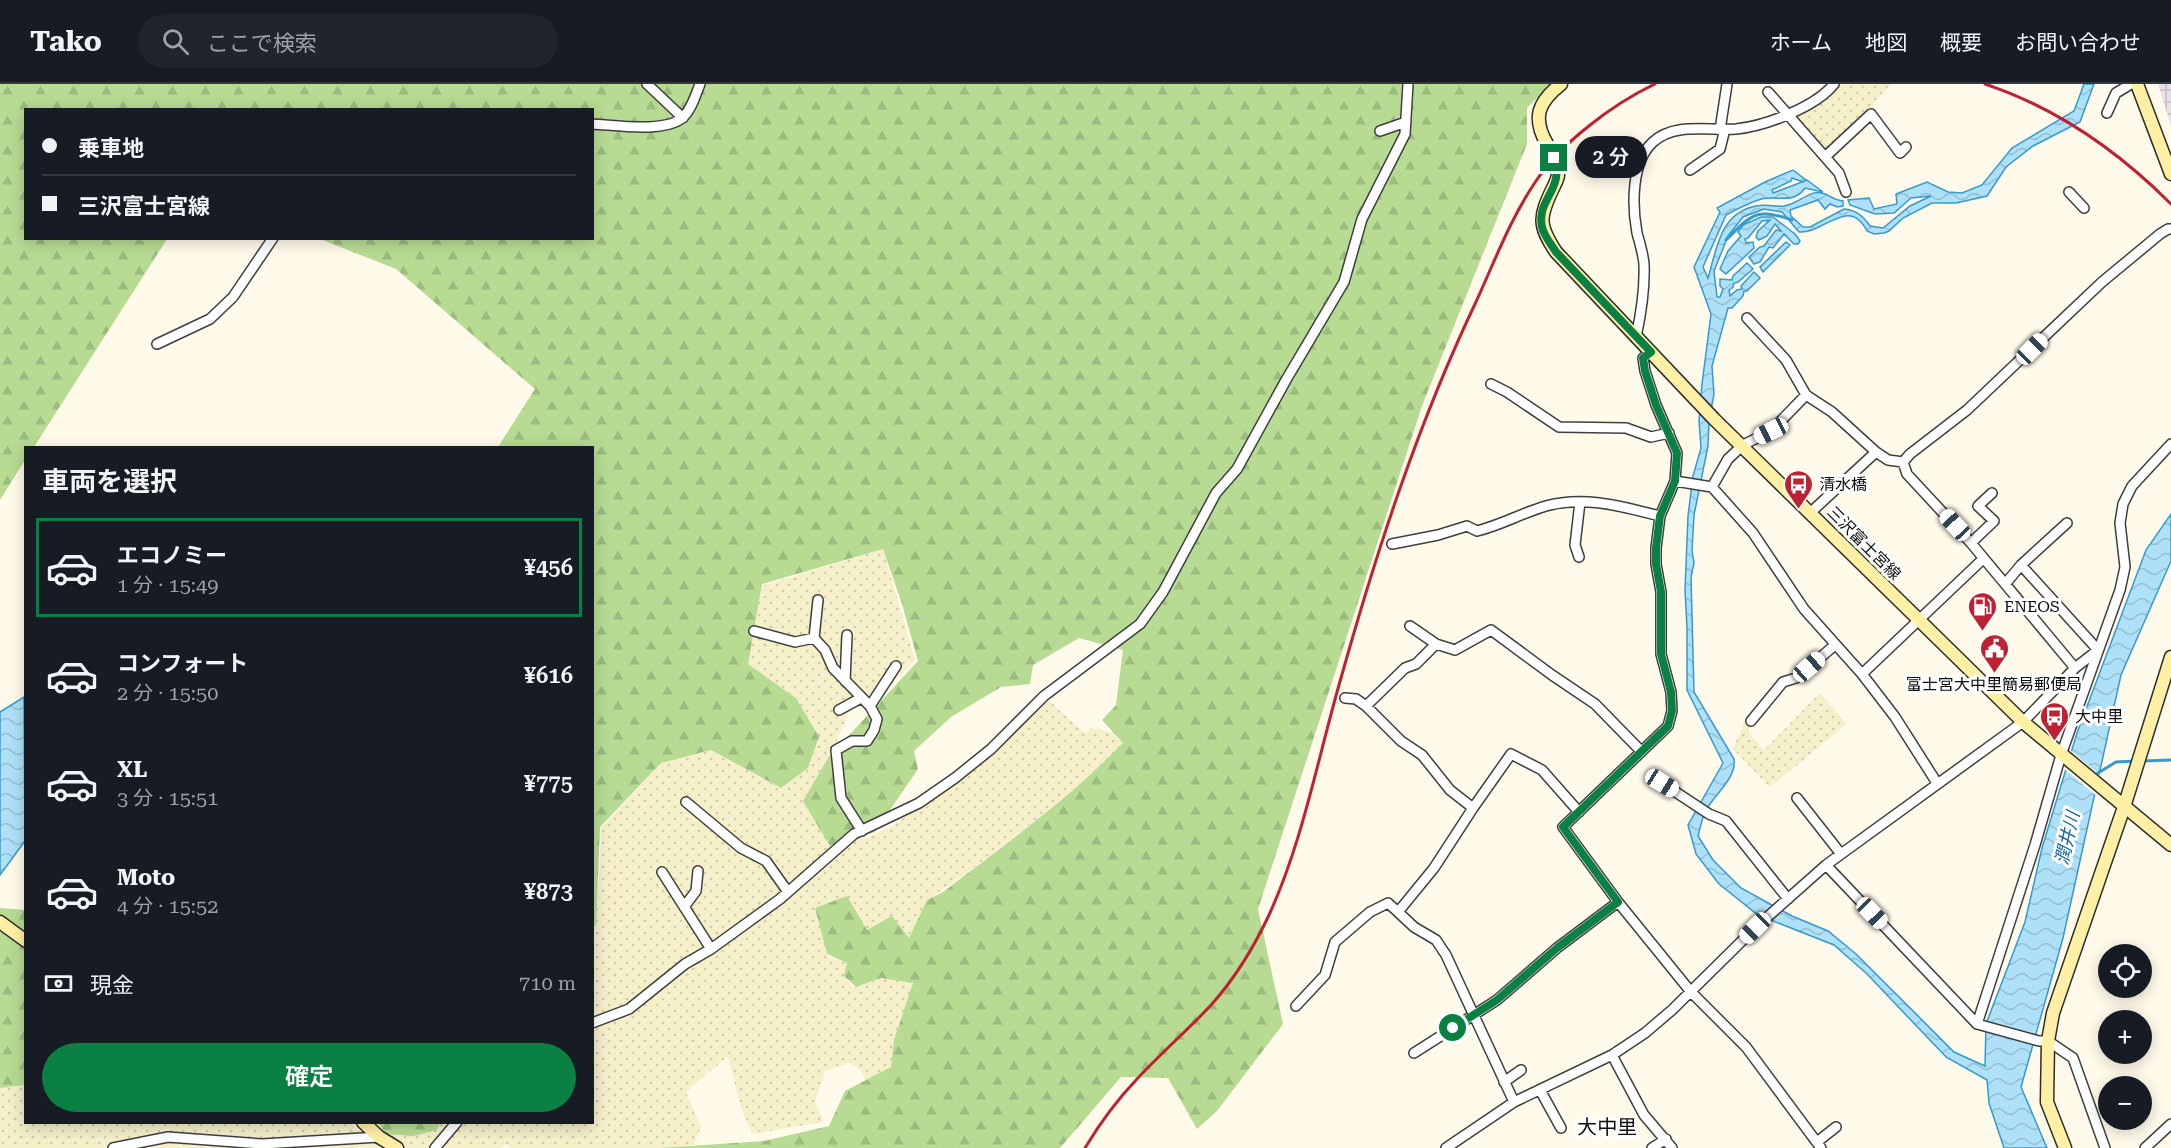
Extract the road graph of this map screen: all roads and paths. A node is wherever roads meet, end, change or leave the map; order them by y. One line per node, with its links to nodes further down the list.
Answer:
1 (647, 84): 12 (street)
2 (700, 84): 12 (street)
3 (1408, 84): 13 (street)
4 (1561, 84): 27 (main road, 三沢富士宮線)
5 (1727, 84): 15 (street)
6 (1834, 84): 11 (street)
7 (2131, 84): 10 (street)
8 (2137, 84): 20 (main road)
9 (1768, 92): 11 (street)
10 (2107, 113)
11 (1789, 115): 15 (street); 18 (street)
12 (683, 118): 14 (street)
13 (1406, 122): 16 (street); 80 (street)
14 (594, 124)
15 (1723, 130): 19 (street); 27 (street)
16 (1380, 131)
17 (1906, 147): 18 (street)
18 (1825, 157): 21 (street)
19 (1690, 170)
20 (2171, 175)
21 (1846, 192)
22 (2069, 192): 23 (street)
23 (2084, 208)
24 (2171, 229): 36 (street)
25 (272, 240): 28 (street)
26 (1747, 318): 31 (street)
27 (1636, 337): 29 (main road, 三沢富士宮線)
28 (157, 344)
29 (1651, 352): 32 (street); 34 (main road, 三沢富士宮線)
30 (1491, 384): 32 (street)
31 (1806, 395): 34 (street); 35 (street)
32 (1670, 433): 37 (street)
33 (2171, 444): 58 (street)
34 (1743, 445): 38 (street); 41 (main road, 三沢富士宮線)
35 (1876, 452): 36 (street); 41 (street)
36 (1903, 462): 44 (street)
37 (1675, 481): 38 (street); 42 (street)
38 (1707, 486): 57 (street)
39 (1992, 493): 44 (street)
40 (1580, 502): 42 (street); 45 (street); 46 (street)
41 (1810, 513): 51 (main road, 三沢富士宮線)
42 (1660, 516): 71 (street)
43 (2067, 524): 48 (street)
44 (1971, 543): 47 (street)
45 (1392, 544)
46 (1579, 557)
47 (1983, 559): 49 (street); 51 (street)
48 (2021, 565): 49 (street); 58 (street)
49 (2006, 583): 61 (street)
50 (818, 600): 55 (street)
51 (1918, 621): 62 (street); 70 (main road, 三沢富士宮線)
52 (1410, 626): 56 (street)
53 (754, 631): 55 (street)
54 (847, 635): 63 (street)
55 (814, 638): 63 (street)
56 (1436, 644): 67 (street); 71 (street)
57 (1834, 645): 62 (street); 69 (street)
58 (2098, 650): 61 (street); 72 (street)
59 (2171, 657): 77 (main road)
60 (896, 666): 66 (street)
61 (2075, 668): 70 (street)
62 (1862, 675): 74 (street)
63 (845, 681): 64 (street)
64 (861, 698): 66 (street); 68 (street)
65 (1345, 698): 67 (street)
66 (870, 706): 80 (street)
67 (1366, 706): 78 (street)
68 (839, 710)
69 (1751, 721)
70 (2023, 722): 72 (main road, 三沢富士宮線); 74 (street)
71 (1641, 752): 79 (street)
72 (2063, 756): 77 (main road, 三沢富士宮線); 98 (street)
73 (1662, 783): 88 (street)
74 (1937, 783): 82 (street)
75 (1797, 798): 82 (street)
76 (686, 802): 86 (street)
77 (2120, 804): 81 (main road, 三沢富士宮線); 99 (main road)
78 (1473, 808): 79 (street); 90 (street)
79 (1580, 812): 87 (street)
80 (862, 831): 86 (street)
81 (2171, 845)
82 (1841, 854): 83 (street)
83 (1826, 865): 88 (street); 98 (street)
84 (698, 871): 89 (street)
85 (662, 872): 89 (street)
86 (788, 892): 93 (street)
87 (1618, 902): 94 (street); 96 (street)
88 (1785, 902): 94 (street)
89 (684, 907): 93 (street)
90 (1398, 912): 95 (street); 96 (street)
91 (0, 922): 92 (main road)
92 (24, 940)
93 (711, 949): 97 (street)
94 (1691, 992): 101 (street); 114 (street)
95 (1296, 1006)
96 (1472, 1016): 100 (street); 103 (street)
97 (594, 1022)
98 (1977, 1024): 99 (street)
99 (2043, 1041): 121 (main road); 122 (street)
100 (1414, 1053)
101 (1612, 1055): 104 (street); 112 (street)
102 (1521, 1070): 103 (street)
103 (1504, 1082): 105 (street)
104 (1540, 1090): 105 (street); 110 (street)
105 (1514, 1102): 118 (street)
106 (365, 1124): 111 (main road)
107 (455, 1124): 117 (street)
108 (2171, 1124): 123 (street)
109 (1836, 1127): 114 (street)
110 (1561, 1128)
111 (379, 1137): 113 (street); 116 (main road)
112 (1666, 1139): 119 (street); 120 (street)
113 (213, 1143): 115 (street)
114 (1819, 1145)
115 (113, 1148)
116 (397, 1148)
117 (435, 1148)
118 (1446, 1148)
119 (1652, 1148)
120 (1672, 1148)
121 (2065, 1148)
122 (2105, 1148)
123 (2145, 1148)

